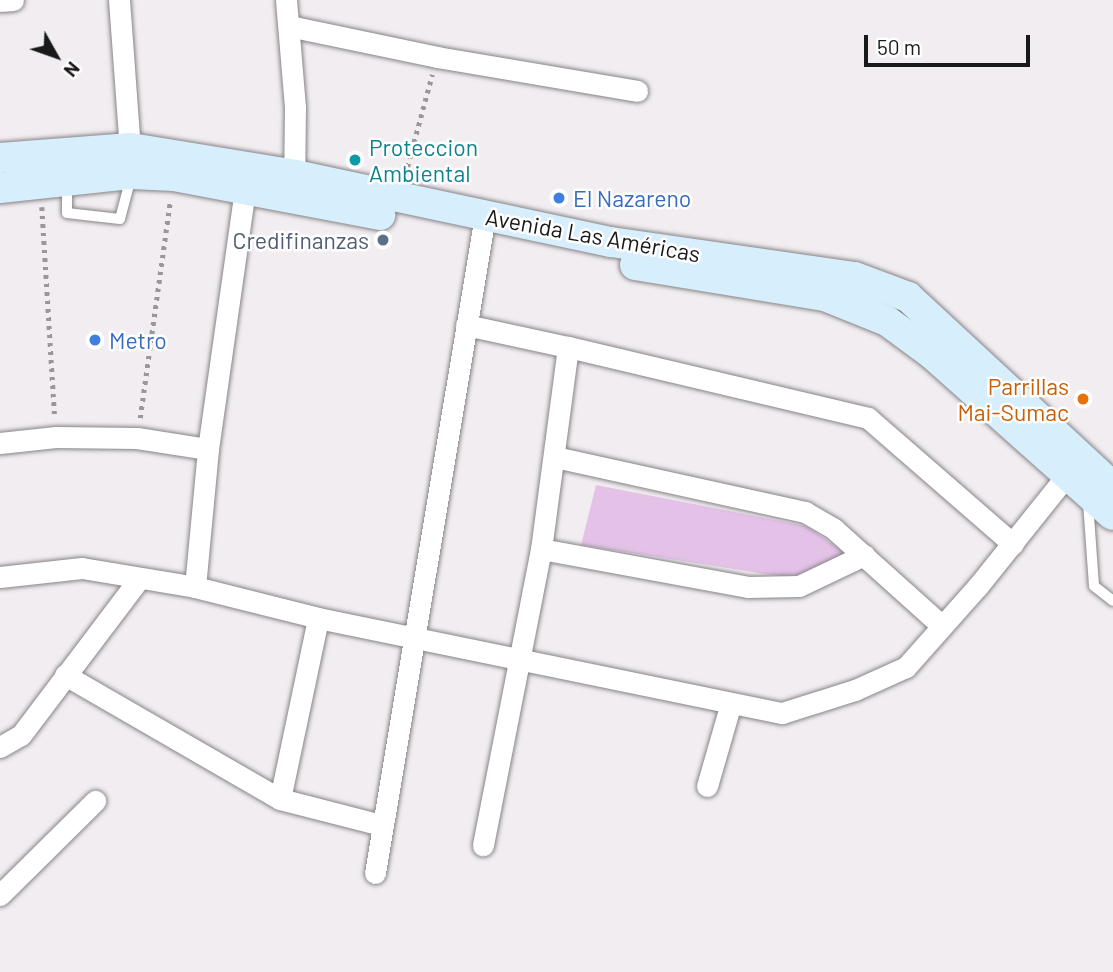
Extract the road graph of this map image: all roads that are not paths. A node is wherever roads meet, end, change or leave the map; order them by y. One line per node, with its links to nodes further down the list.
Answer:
1 (13, 0): 4 (street)
2 (120, 0): 8 (street)
3 (286, 0): 5 (street)
4 (0, 1)
5 (289, 26): 6 (street); 10 (street)
6 (637, 91)
7 (0, 158): 8 (main road, Avenida Las Américas)
8 (131, 161): 9 (main road, Avenida Las Américas); 9 (lane); 10 (main road, Avenida Las Américas); 12 (main road, Avenida Las Américas)
9 (53, 181): 11 (main road, Avenida Las Américas)
10 (295, 186): 12 (main road, Avenida Las Américas); 13 (main road, Avenida Las Américas); 13 (main road, Avenida Las Américas)
11 (0, 188)
12 (245, 188): 17 (street)
13 (483, 225): 14 (street); 19 (main road, Avenida Las Américas); 19 (main road, Avenida Las Américas)
14 (466, 325): 15 (street); 30 (street)
15 (568, 348): 18 (street); 21 (street)
16 (0, 443): 17 (street)
17 (208, 449): 26 (street)
18 (555, 457): 22 (street); 23 (street)
19 (1089, 485): 20 (main road, Avenida Las Américas); 21 (street); 27 (lane)
20 (1113, 515)
21 (1013, 544): 29 (street)
22 (541, 549): 23 (street); 31 (street)
23 (864, 555): 29 (street)
24 (0, 574): 25 (street)
25 (139, 579): 26 (street); 32 (street)
26 (195, 587): 28 (street)
27 (1113, 601)
28 (318, 618): 30 (street); 36 (street)
29 (942, 626): 33 (street)
30 (416, 639): 31 (street); 38 (street)
31 (519, 659): 33 (street); 39 (street)
32 (65, 675): 34 (street); 36 (street)
33 (731, 703): 35 (street)
34 (0, 747)
35 (707, 786)
36 (280, 799): 38 (street)
37 (96, 801): 41 (street)
38 (382, 825): 40 (street)
39 (482, 845)
40 (375, 873)
41 (0, 895)

